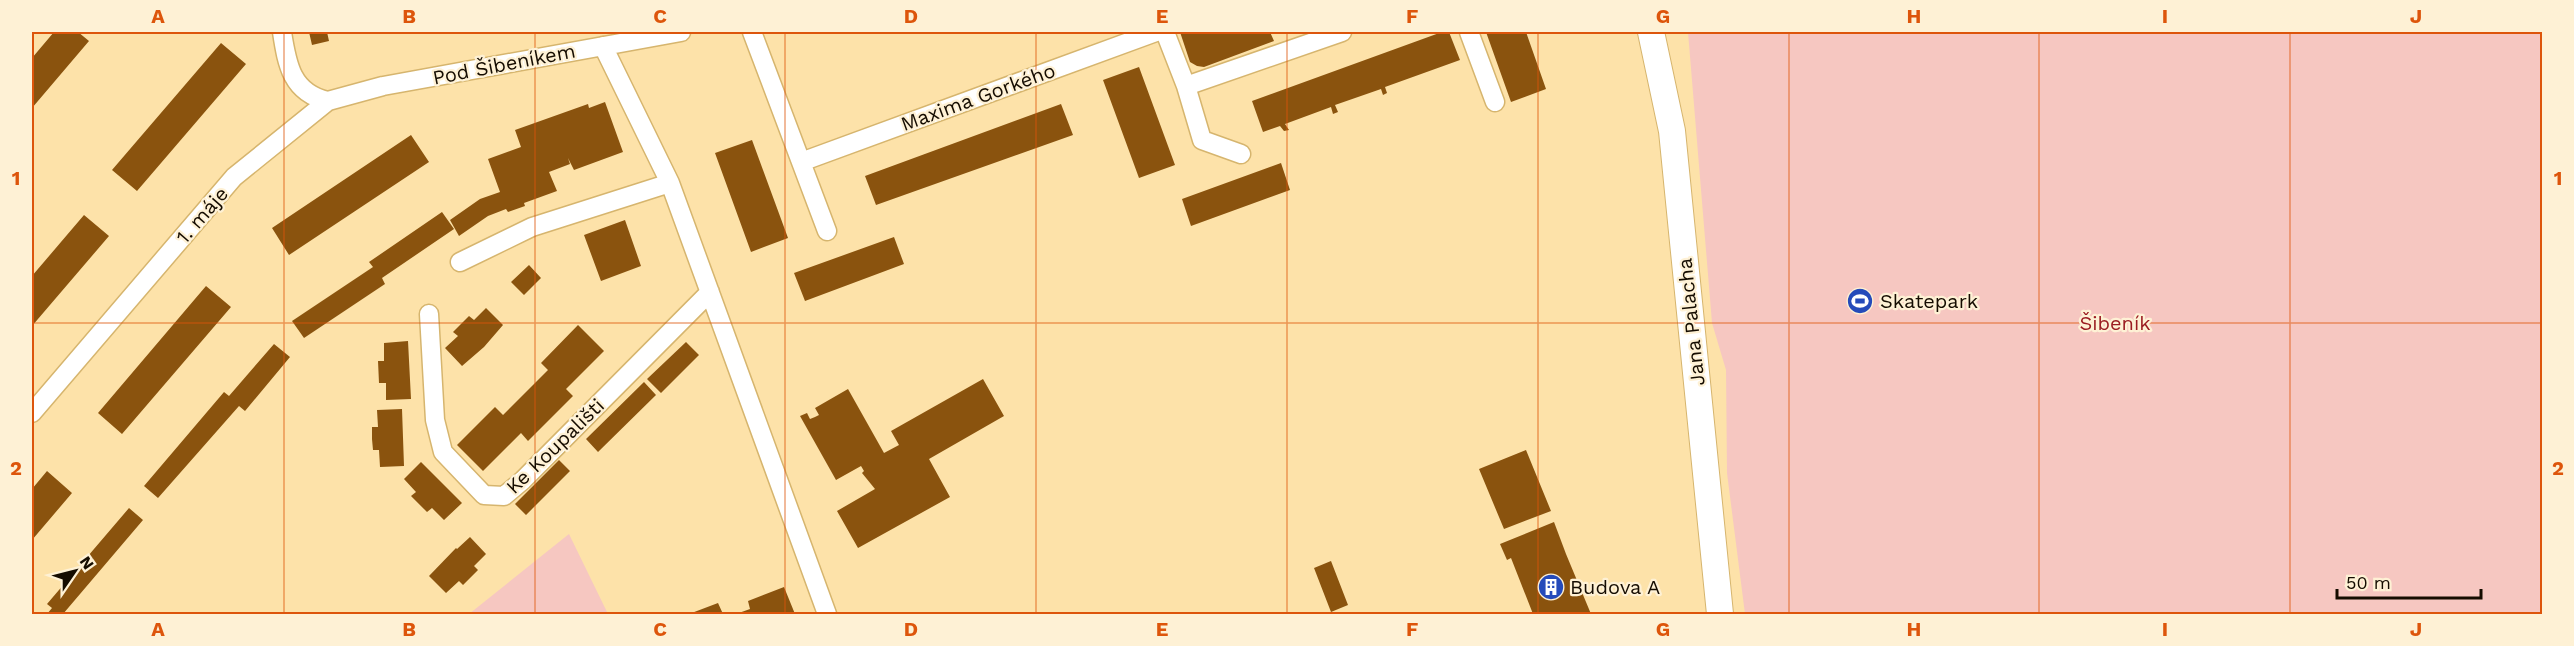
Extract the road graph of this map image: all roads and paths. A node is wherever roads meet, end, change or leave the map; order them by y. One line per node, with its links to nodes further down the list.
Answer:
1 (282, 32): 12 (street)
2 (681, 32): 10 (street, Pod Šibeníkem)
3 (752, 32): 15 (street)
4 (1156, 32): 15 (street, Maxima Gorkého)
5 (1165, 32): 11 (street)
6 (1342, 32): 11 (street)
7 (1469, 32): 13 (street)
8 (1652, 32): 23 (street, Jana Palacha)
9 (581, 40): 10 (street, Pod Šibeníkem); 12 (street, Pod Šibeníkem)
10 (603, 46): 16 (street)
11 (1186, 86): 14 (street)
12 (328, 101): 21 (street, 1. máje)
13 (1495, 102)
14 (1241, 154)
15 (801, 162): 17 (street)
16 (670, 183): 18 (street); 19 (street)
17 (827, 231)
18 (460, 262)
19 (710, 292): 20 (street, Ke Koupališti); 22 (street)
20 (429, 314)
21 (32, 413)
22 (827, 615)
23 (1720, 615)

